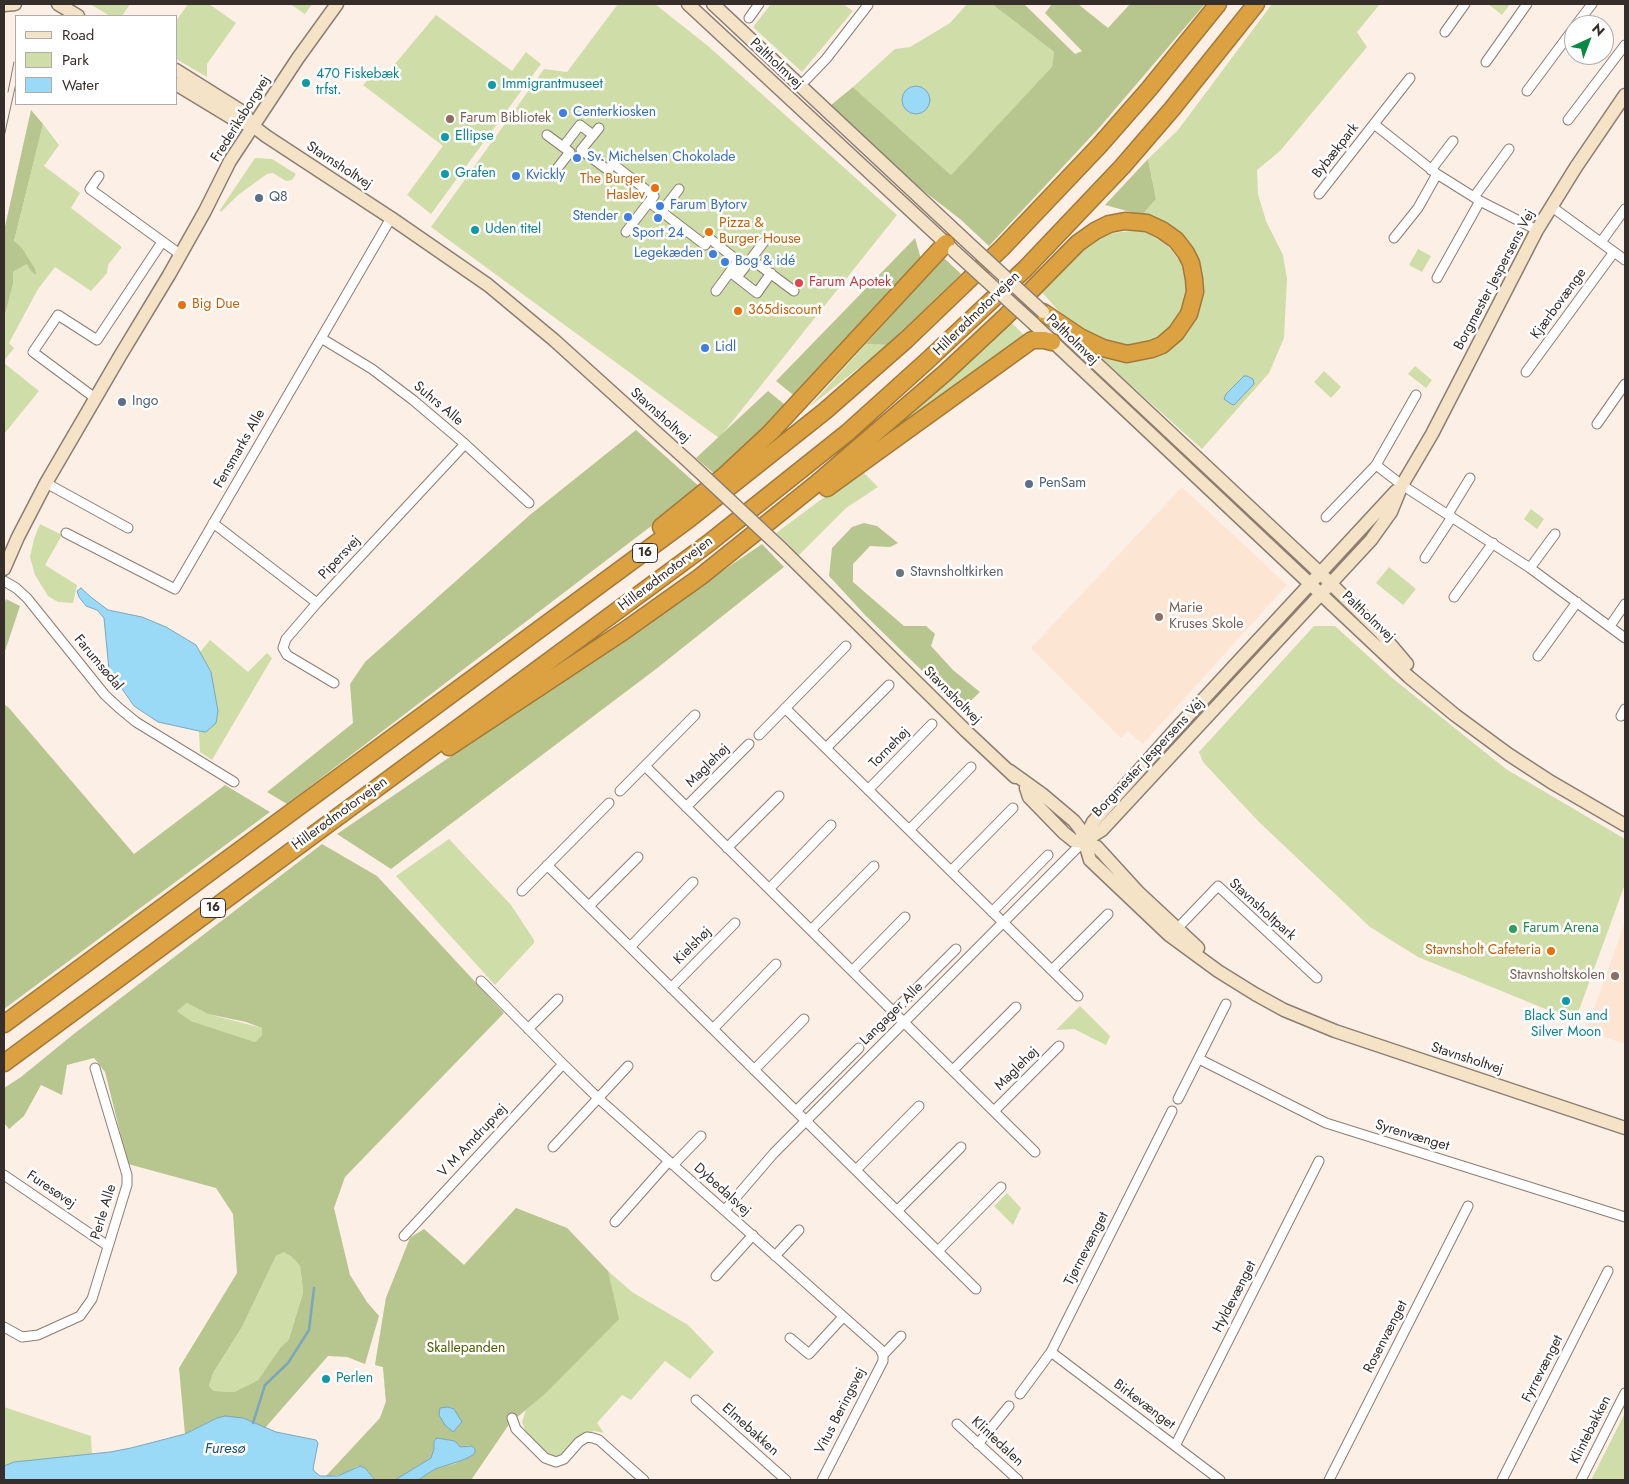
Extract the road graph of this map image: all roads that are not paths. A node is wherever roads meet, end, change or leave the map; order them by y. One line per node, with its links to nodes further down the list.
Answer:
1 (15, 4): 13 (street)
2 (58, 4): 14 (street)
3 (337, 4): 29 (street, Frederiksborgvej)
4 (688, 4): 52 (street, Paltholmvej)
5 (713, 4): 24 (street, Paltholmvej)
6 (759, 4): 16 (street)
7 (866, 4): 24 (street)
8 (1218, 4): 99 (highway, 16)
9 (1256, 4): 113 (highway, Hillerødmotorvejen / 16)
10 (1465, 4): 17 (street)
11 (1528, 4): 20 (street)
12 (1592, 4): 15 (street)
13 (4, 5)
14 (76, 15)
15 (1584, 15)
16 (749, 18)
17 (1445, 32)
18 (1564, 41): 25 (street)
19 (1625, 46): 27 (street)
20 (1486, 62)
21 (178, 71): 29 (street)
22 (1410, 78): 28 (street, Bybækpark)
23 (178, 85): 29 (street)
24 (800, 86): 52 (street, Paltholmvej)
25 (1527, 91)
26 (1625, 95): 43 (street, Borgmester Jespersens Vej)
27 (1568, 120)
28 (1374, 124): 37 (street, Bybækpark); 40 (street, Bybækpark)
29 (253, 126): 46 (street, Stavnsholtvej); 55 (street, Frederiksborgvej)
30 (599, 128): 32 (street)
31 (547, 135): 34 (street)
32 (593, 136): 34 (street); 34 (street)
33 (1453, 141): 37 (street)
34 (572, 147): 36 (street); 41 (street)
35 (1509, 149): 42 (street)
36 (556, 170)
37 (1434, 172): 42 (street, Bybækpark); 49 (street)
38 (99, 176): 50 (street)
39 (679, 189): 44 (street)
40 (1319, 194)
41 (651, 199): 44 (street); 48 (street)
42 (1477, 199): 47 (street, Bybækpark); 60 (street)
43 (1552, 207): 47 (street, Borgmester Jespersens Vej); 53 (street)
44 (664, 208): 57 (street)
45 (1625, 209): 53 (street)
46 (391, 218): 64 (street, Fensmarks Alle); 116 (street, Stavnsholtvej, bridge)
47 (1537, 230): 77 (street, Borgmester Jespersens Vej)
48 (626, 232)
49 (1394, 238)
50 (162, 242): 55 (street); 69 (street)
51 (763, 242): 57 (street)
52 (956, 242): 63 (street, Paltholmvej, bridge); 99 (highway)
53 (1601, 242): 54 (street)
54 (1614, 252): 56 (street); 66 (street, Kjærbovænge)
55 (180, 255): 69 (street, Frederiksborgvej)
56 (1625, 260)
57 (745, 262): 58 (street); 59 (street)
58 (734, 274): 59 (street); 61 (street)
59 (771, 274): 62 (street)
60 (1437, 278)
61 (716, 291)
62 (794, 291)
63 (1038, 318): 65 (street, Paltholmvej); 71 (street, Paltholmvej); 90 (highway)
64 (321, 338): 73 (street, Suhrs Alle); 81 (street, Fensmarks Alle)
65 (1052, 342): 72 (street, Paltholmvej); 90 (highway)
66 (1526, 372)
67 (1625, 384): 70 (street)
68 (1416, 395): 74 (street)
69 (95, 398): 76 (street, Frederiksborgvej)
70 (1597, 424)
71 (1163, 425): 72 (street); 89 (street, Paltholmvej)
72 (1152, 436): 92 (street, Paltholmvej)
73 (465, 444): 78 (street, Suhrs Alle); 97 (street, Pipersvej)
74 (1376, 465): 77 (street); 80 (street)
75 (1470, 478): 79 (street)
76 (46, 483): 82 (street); 88 (street, Frederiksborgvej)
77 (1402, 485): 79 (street); 89 (street, Borgmester Jespersens Vej); 93 (street, Borgmester Jespersens Vej)
78 (529, 503)
79 (1450, 515): 85 (street); 86 (street)
80 (1326, 517)
81 (213, 523): 83 (street, Fensmarks Alle); 97 (street)
82 (128, 528)
83 (66, 533)
84 (1555, 534): 87 (street)
85 (1493, 543): 87 (street); 95 (street)
86 (1426, 558)
87 (1530, 568): 96 (street)
88 (4, 569)
89 (1320, 573): 92 (street, Borgmester Jespersens Vej); 93 (street, Paltholmvej)
90 (700, 576): 113 (highway)
91 (4, 581): 117 (street, Farumsødal)
92 (1310, 584): 94 (street, Paltholmvej); 127 (street, Borgmester Jespersens Vej)
93 (1332, 584): 94 (street, Borgmester Jespersens Vej); 106 (street, Paltholmvej)
94 (1322, 595): 106 (street, Paltholmvej); 127 (street, Borgmester Jespersens Vej)
95 (1454, 597)
96 (1577, 602): 100 (street); 103 (street)
97 (317, 603): 104 (street, Pipersvej)
98 (1625, 604): 100 (street)
99 (549, 623): 160 (highway, 16)
100 (1610, 626): 101 (street)
101 (1625, 638)
102 (846, 646): 107 (street)
103 (1538, 656)
104 (334, 683)
105 (890, 685): 112 (street)
106 (1436, 698): 125 (street, Paltholmvej)
107 (785, 708): 110 (street); 112 (street, Tornehøj)
108 (695, 715): 114 (street)
109 (932, 724): 118 (street, Tornehøj)
110 (758, 735)
111 (749, 744): 122 (street, Maglehøj)
112 (826, 748): 118 (street, Tornehøj)
113 (422, 754): 166 (highway, Hillerødmotorvejen / 16)
114 (645, 766): 119 (street); 122 (street, Maglehøj)
115 (971, 767): 126 (street)
116 (1010, 771): 127 (street, Stavnsholtvej); 127 (street, Stavnsholtvej)
117 (234, 782)
118 (868, 790): 126 (street, Tornehøj)
119 (620, 791)
120 (779, 796): 128 (street)
121 (609, 803): 131 (street)
122 (686, 807): 128 (street, Maglehøj)
123 (1013, 808): 133 (street)
124 (831, 825): 135 (street)
125 (1625, 825)
126 (909, 830): 133 (street, Tornehøj)
127 (1083, 842): 142 (street, Langager Alle); 144 (street, Stavnsholtvej)
128 (728, 848): 135 (street, Maglehøj)
129 (1048, 855): 138 (street)
130 (638, 857): 137 (street)
131 (547, 865): 136 (street); 137 (street)
132 (874, 866): 143 (street)
133 (951, 871): 138 (street, Tornehøj)
134 (693, 882): 145 (street)
135 (769, 889): 143 (street, Maglehøj)
136 (522, 891)
137 (589, 906): 145 (street)
138 (992, 912): 142 (street, Tornehøj)
139 (1108, 914): 148 (street)
140 (905, 917): 149 (street)
141 (735, 923): 152 (street, Kielshøj)
142 (1004, 923): 148 (street, Tornehøj); 159 (street, Langager Alle)
143 (811, 930): 149 (street, Maglehøj)
144 (1173, 932): 150 (street, Stavnsholtpark); 179 (street, Stavnsholtvej)
145 (630, 947): 152 (street)
146 (956, 949): 157 (street)
147 (776, 964): 162 (street)
148 (1052, 970): 153 (street, Tornehøj)
149 (852, 971): 157 (street, Maglehøj)
150 (1317, 978)
151 (481, 981): 161 (street, Dybedalsvej)
152 (671, 988): 162 (street)
153 (1078, 996)
154 (558, 999): 161 (street)
155 (1226, 1004): 165 (street)
156 (1016, 1007): 171 (street)
157 (893, 1012): 159 (street, Maglehøj)
158 (804, 1019): 170 (street)
159 (904, 1022): 171 (street, Maglehøj); 178 (street, Langager Alle)
160 (4, 1024)
161 (528, 1029): 167 (street, Dybedalsvej)
162 (713, 1029): 170 (street)
163 (1059, 1046): 176 (street, Maglehøj)
164 (859, 1048): 175 (street)
165 (1199, 1059): 173 (street); 192 (street, Syrenvænget)
166 (4, 1063)
167 (563, 1064): 172 (street, Dybedalsvej); 196 (street, V M Amdrupvej)
168 (628, 1066): 172 (street)
169 (95, 1068): 197 (street, Perle Alle)
170 (754, 1070): 175 (street)
171 (953, 1070): 176 (street, Maglehøj)
172 (598, 1098): 181 (street); 185 (street, Dybedalsvej)
173 (1178, 1100)
174 (919, 1106): 186 (street)
175 (796, 1111): 178 (street)
176 (994, 1111): 183 (street, Maglehøj)
177 (1172, 1111): 207 (street, Tjørnevænget)
178 (806, 1122): 186 (street); 190 (street, Langager Alle)
179 (1625, 1128)
180 (700, 1136): 185 (street, Dybedalsvej)
181 (553, 1147)
182 (961, 1147): 191 (street)
183 (1035, 1152)
184 (1320, 1161): 216 (street, Hyldevænget)
185 (671, 1163): 190 (street, Dybedalsvej); 193 (street, Dybedalsvej)
186 (856, 1170): 191 (street)
187 (4, 1175): 197 (street, Furesøvej)
188 (1002, 1187): 198 (street)
189 (1468, 1206): 223 (street, Rosenvænget)
190 (724, 1210): 195 (street, Dybedalsvej)
191 (897, 1211): 198 (street)
192 (1625, 1217)
193 (615, 1222)
194 (799, 1230): 199 (street)
195 (753, 1235): 199 (street, Dybedalsvej); 201 (street, Dybedalsvej)
196 (404, 1236)
197 (108, 1246): 204 (street, Perle Alle)
198 (938, 1251): 202 (street)
199 (775, 1256): 203 (street, Dybedalsvej)
200 (1608, 1271): 224 (street, Fyrrevænget)
201 (716, 1276)
202 (976, 1289)
203 (844, 1317): 206 (street); 208 (street, Dybedalsvej)
204 (4, 1327)
205 (901, 1336): 208 (street)
206 (790, 1338)
207 (1050, 1352): 210 (street, Tjørnevænget); 216 (street, Birkevænget)
208 (884, 1354): 220 (street, Vitus Beringsvej)
209 (1625, 1393): 225 (street, Klintebakken)
210 (1020, 1394)
211 (696, 1400): 219 (street, Elmebakken)
212 (1009, 1406): 215 (street)
213 (512, 1418): 218 (street)
214 (957, 1424): 215 (street, Klintedalen)
215 (978, 1444): 217 (street, Klintedalen)
216 (1175, 1446): 222 (street, Birkevænget)
217 (1007, 1476): 221 (street, Klintedalen)
218 (644, 1480)
219 (786, 1480)
220 (822, 1480)
221 (1018, 1480)
222 (1220, 1480)
223 (1328, 1480)
224 (1502, 1480)
225 (1581, 1480)

